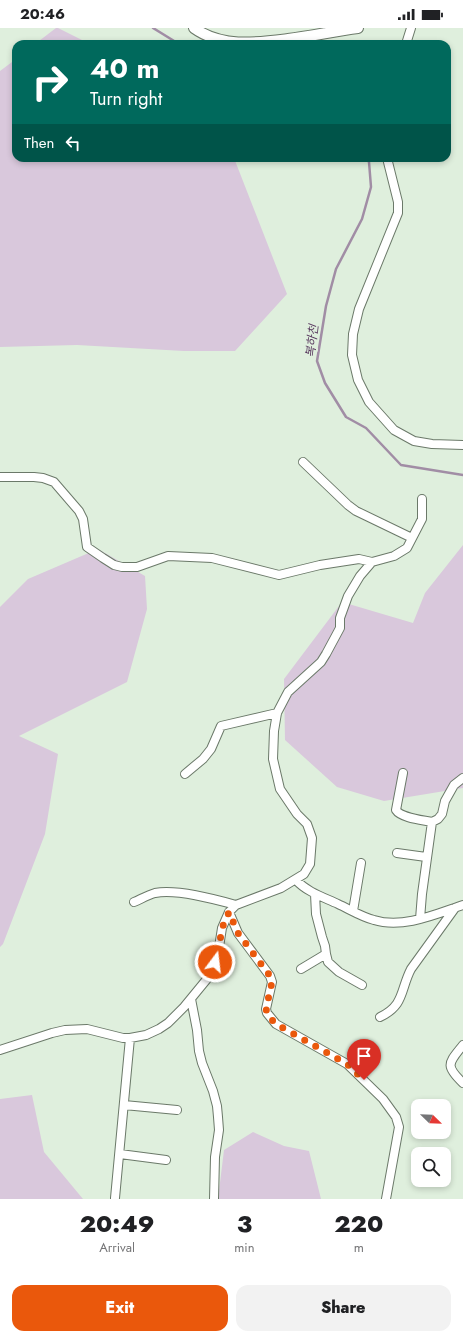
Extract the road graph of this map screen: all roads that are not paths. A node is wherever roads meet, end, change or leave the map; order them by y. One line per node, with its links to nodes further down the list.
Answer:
1 (194, 28): 4 (street)
2 (358, 28): 5 (street)
3 (411, 28): 6 (street)
4 (222, 40)
5 (277, 40)
6 (407, 40)
7 (388, 162): 8 (street)
8 (463, 445)
9 (303, 462): 12 (street)
10 (0, 477): 13 (street)
11 (422, 499): 12 (street)
12 (412, 538): 13 (street)
13 (372, 562): 14 (street)
14 (277, 713): 16 (street); 22 (street)
15 (403, 773): 18 (street)
16 (185, 774)
17 (463, 778): 18 (street)
18 (432, 822): 20 (street)
19 (398, 853): 20 (street)
20 (426, 857): 29 (street)
21 (361, 863): 27 (street)
22 (296, 880): 23 (street); 25 (street)
23 (315, 894): 27 (street); 30 (street)
24 (134, 902): 25 (street)
25 (236, 906): 28 (street)
26 (459, 906): 29 (street); 34 (street)
27 (353, 911): 29 (street)
28 (229, 912): 33 (street); 45 (street)
29 (420, 919)
30 (326, 954): 31 (street); 32 (street)
31 (301, 969)
32 (362, 985)
33 (191, 999): 35 (street); 44 (street)
34 (380, 1017)
35 (130, 1038): 37 (street); 39 (street)
36 (463, 1045): 38 (street)
37 (0, 1050)
38 (463, 1083)
39 (124, 1104): 40 (street); 41 (street)
40 (176, 1110)
41 (120, 1154): 42 (street); 43 (street)
42 (166, 1160)
43 (116, 1198)
44 (214, 1199)
45 (386, 1199)

